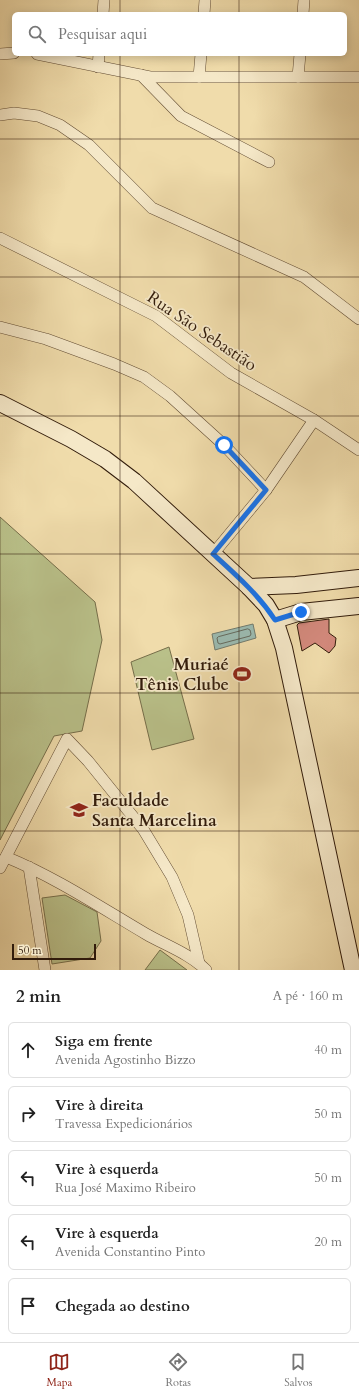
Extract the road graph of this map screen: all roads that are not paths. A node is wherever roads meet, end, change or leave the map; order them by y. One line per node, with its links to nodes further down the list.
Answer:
1 (104, 0): 4 (street)
2 (205, 0): 5 (street)
3 (304, 0): 6 (street)
4 (103, 12)
5 (204, 12)
6 (303, 12)
7 (12, 53): 8 (street)
8 (0, 54)
9 (46, 56): 13 (street)
10 (99, 56): 13 (street)
11 (201, 56): 15 (street)
12 (300, 56): 16 (street)
13 (98, 67): 14 (street)
14 (141, 75): 15 (street); 19 (street)
15 (199, 77): 16 (street)
16 (298, 77): 17 (street)
17 (359, 77)
18 (0, 115): 21 (street)
19 (269, 162)
20 (0, 238): 24 (street, Rua São Sebastião)
21 (359, 318)
22 (0, 327): 26 (street)
23 (0, 403): 27 (street)
24 (314, 420): 25 (street, Rua São Sebastião); 26 (street)
25 (359, 450)
26 (266, 490): 27 (street)
27 (213, 554): 29 (street)
28 (359, 578): 29 (street)
29 (249, 587): 31 (street)
30 (359, 606): 31 (street)
31 (275, 620): 35 (street)
32 (6, 857): 33 (street); 34 (street); 36 (street)
33 (29, 867): 36 (street); 37 (street)
34 (0, 868)
35 (353, 941): 38 (street)
36 (203, 967)
37 (45, 970)
38 (353, 970)

